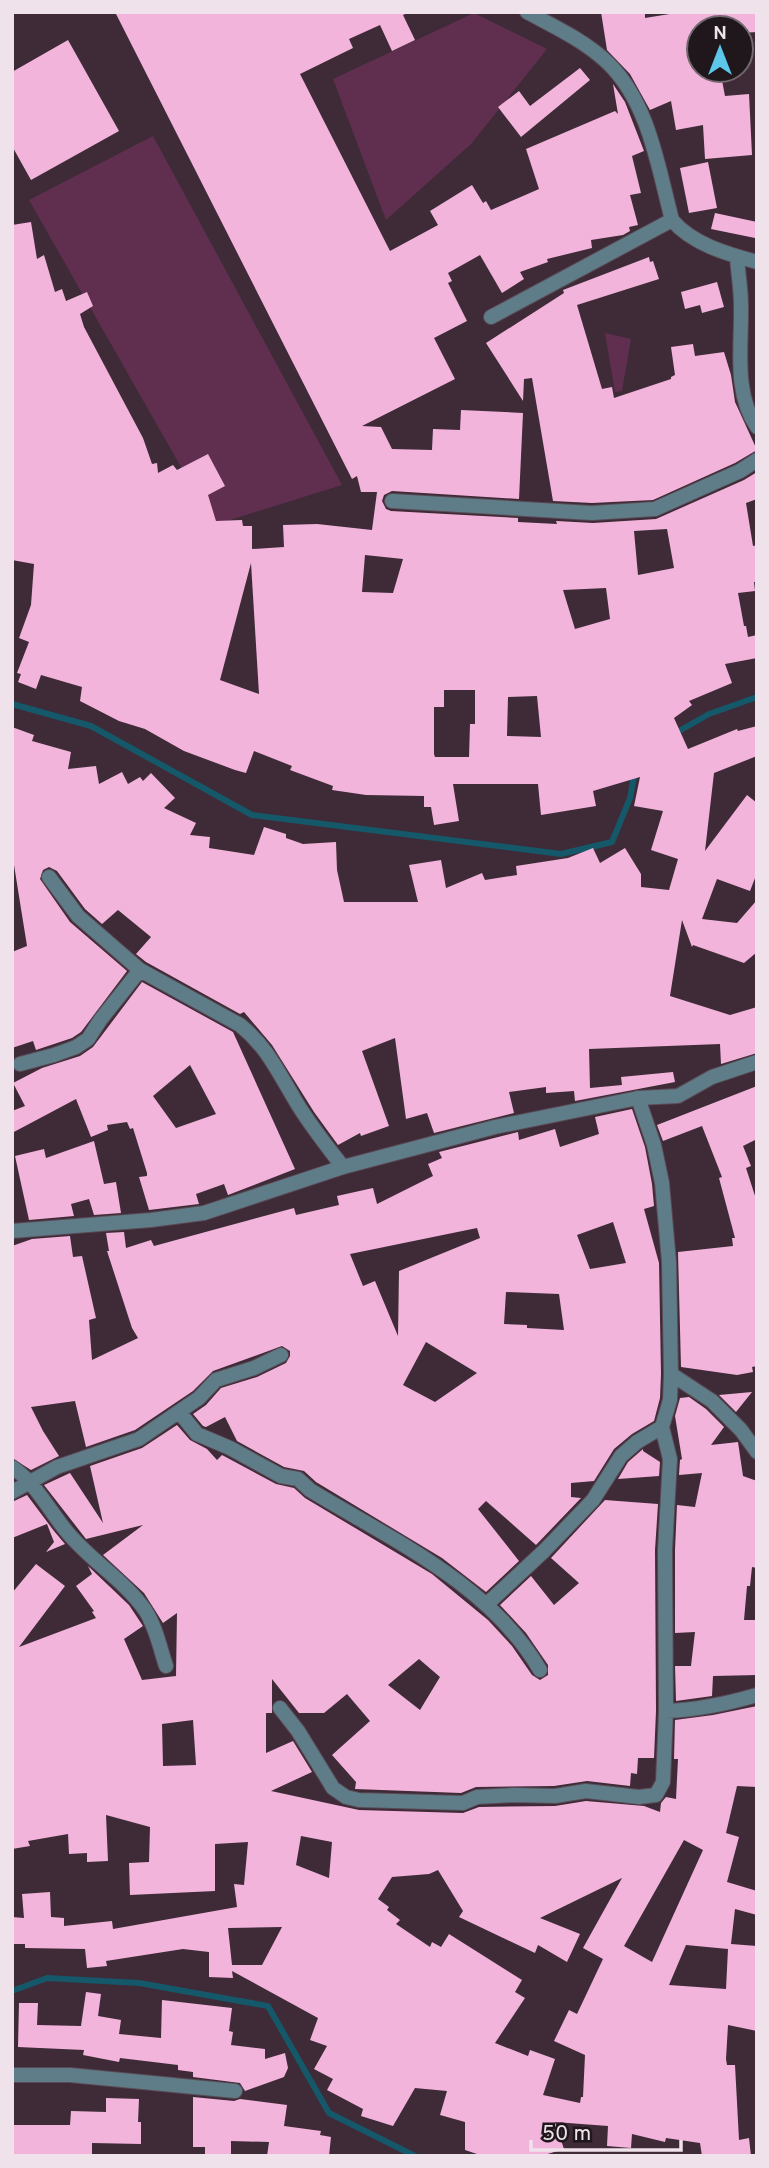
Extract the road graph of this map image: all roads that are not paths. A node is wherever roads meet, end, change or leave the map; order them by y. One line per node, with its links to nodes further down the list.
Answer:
1 (527, 12): 2 (street)
2 (672, 220): 3 (street); 5 (street)
3 (737, 257): 4 (street); 6 (street)
4 (757, 262)
5 (491, 317)
6 (757, 427)
7 (757, 460): 8 (street)
8 (391, 500)
9 (49, 877): 10 (street)
10 (140, 970): 12 (street); 14 (street)
11 (757, 1062): 13 (street)
12 (20, 1064)
13 (638, 1098): 14 (street); 17 (street)
14 (343, 1167): 15 (street)
15 (12, 1231)
16 (281, 1355): 18 (street)
17 (671, 1374): 19 (street); 20 (street)
18 (180, 1412): 22 (street); 24 (street)
19 (662, 1427): 24 (street); 29 (street)
20 (757, 1452)
21 (12, 1467): 22 (street)
22 (30, 1482): 23 (street); 25 (street)
23 (12, 1492)
24 (486, 1604): 26 (street)
25 (166, 1666)
26 (540, 1670)
27 (757, 1695): 29 (street)
28 (280, 1708): 29 (street)
29 (666, 1711)
30 (12, 2075): 31 (street)
31 (235, 2091)

